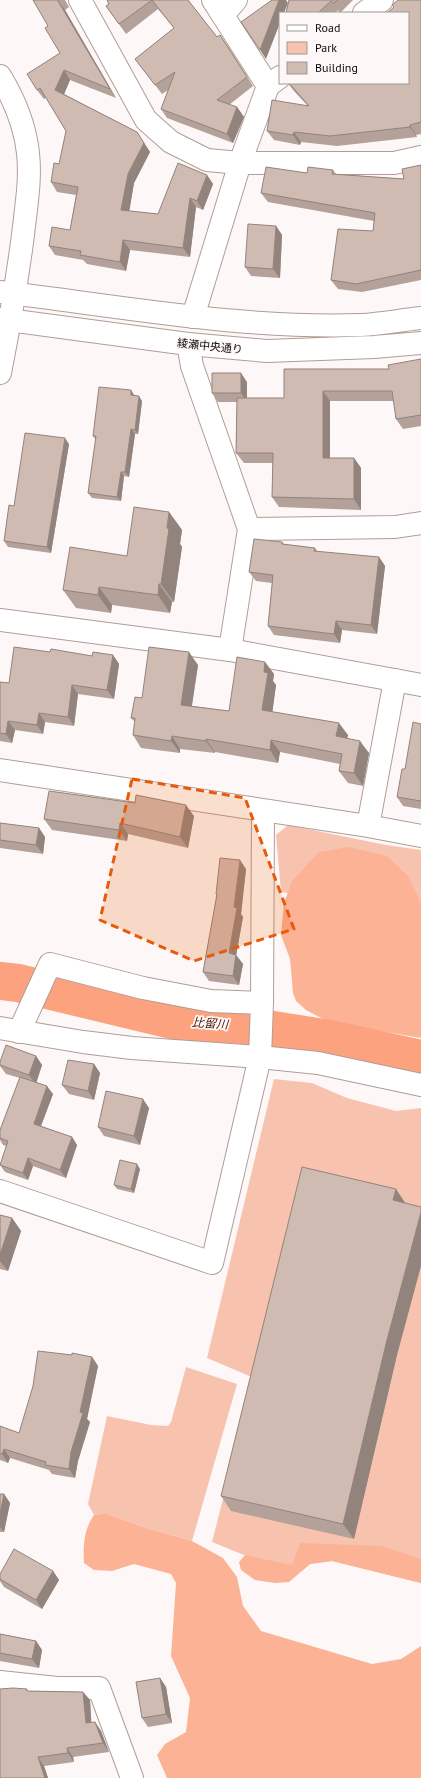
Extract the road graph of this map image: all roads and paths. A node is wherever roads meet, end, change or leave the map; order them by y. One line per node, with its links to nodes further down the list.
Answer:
1 (80, 0): 8 (street)
2 (382, 0): 4 (street)
3 (224, 5): 6 (street)
4 (365, 12)
5 (0, 76): 9 (street)
6 (274, 82): 8 (street)
7 (421, 157): 8 (street)
8 (240, 163): 10 (street)
9 (7, 293): 10 (street); 12 (street)
10 (193, 317): 11 (street)
11 (421, 318)
12 (5, 319): 14 (street, 綾瀬中央通り); 15 (street)
13 (421, 343): 14 (street, 綾瀬中央通り)
14 (188, 344): 17 (street)
15 (0, 373)
16 (421, 524): 17 (street)
17 (249, 529): 19 (street)
18 (0, 620): 19 (street)
19 (230, 650): 20 (street)
20 (395, 680): 21 (street); 24 (street)
21 (421, 685)
22 (0, 770): 23 (street)
23 (263, 811): 24 (street); 26 (street)
24 (368, 826): 25 (street)
25 (421, 836)
26 (262, 1009): 27 (street); 28 (street)
27 (9, 1030): 28 (street)
28 (260, 1047): 29 (street); 30 (street)
29 (421, 1085)
30 (0, 1191)
31 (0, 1682): 32 (street)
32 (132, 1778)

